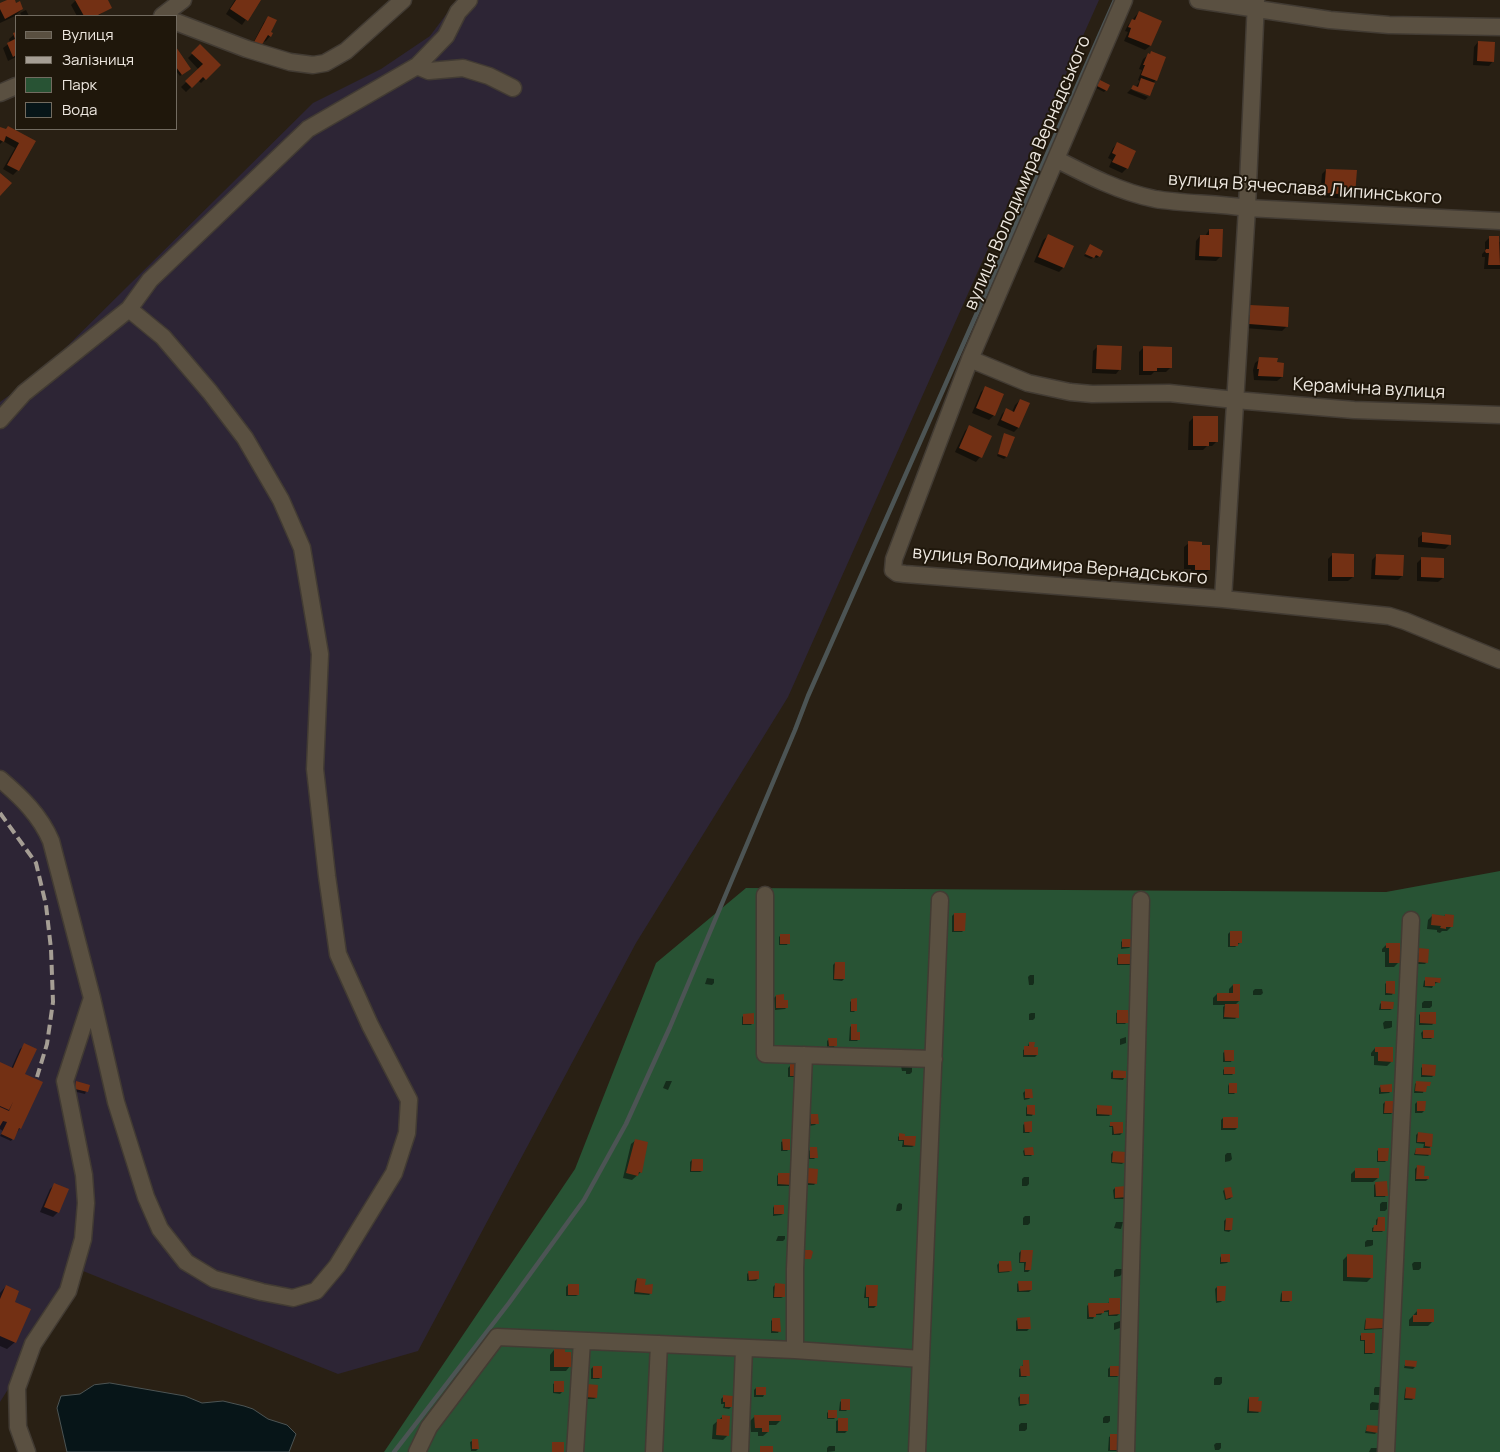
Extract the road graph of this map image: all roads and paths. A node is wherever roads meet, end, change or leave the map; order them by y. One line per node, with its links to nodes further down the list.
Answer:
1 (183, 0): 7 (street)
2 (403, 0): 8 (street)
3 (1124, 0): 14 (street, вулиця Володимира Вернадського)
4 (1198, 0): 6 (street)
5 (462, 2): 10 (street)
6 (1256, 4): 9 (street); 15 (street)
7 (163, 15)
8 (178, 23)
9 (1500, 27)
10 (417, 66): 12 (street); 17 (street)
11 (15, 86): 13 (street)
12 (513, 88)
13 (0, 93)
14 (1056, 159): 15 (street, вулиця Вʼячеслава Липинського); 18 (street, вулиця Володимира Вернадського)
15 (1247, 208): 16 (street, вулиця Вʼячеслава Липинського); 19 (street)
16 (1500, 221)
17 (128, 309): 21 (street); 29 (street)
18 (970, 359): 19 (street, Керамічна вулиця); 22 (street, вулиця Володимира Вернадського)
19 (1235, 400): 20 (street, Керамічна вулиця); 22 (street)
20 (1500, 415)
21 (0, 420)
22 (1223, 599): 23 (street, вулиця Володимира Вернадського)
23 (1500, 660)
24 (0, 779): 29 (street)
25 (765, 895): 30 (street)
26 (940, 900): 31 (street)
27 (1141, 900): 43 (street)
28 (1411, 920): 44 (street)
29 (92, 998): 37 (street)
30 (804, 1055): 31 (street); 35 (street)
31 (934, 1059): 36 (street)
32 (582, 1341): 33 (street); 38 (street); 39 (street)
33 (659, 1344): 34 (street); 40 (street)
34 (744, 1348): 35 (street); 41 (street)
35 (795, 1350): 36 (street)
36 (921, 1359): 42 (street)
37 (27, 1452)
38 (417, 1452)
39 (575, 1452)
40 (654, 1452)
41 (740, 1452)
42 (917, 1452)
43 (1126, 1452)
44 (1386, 1452)

